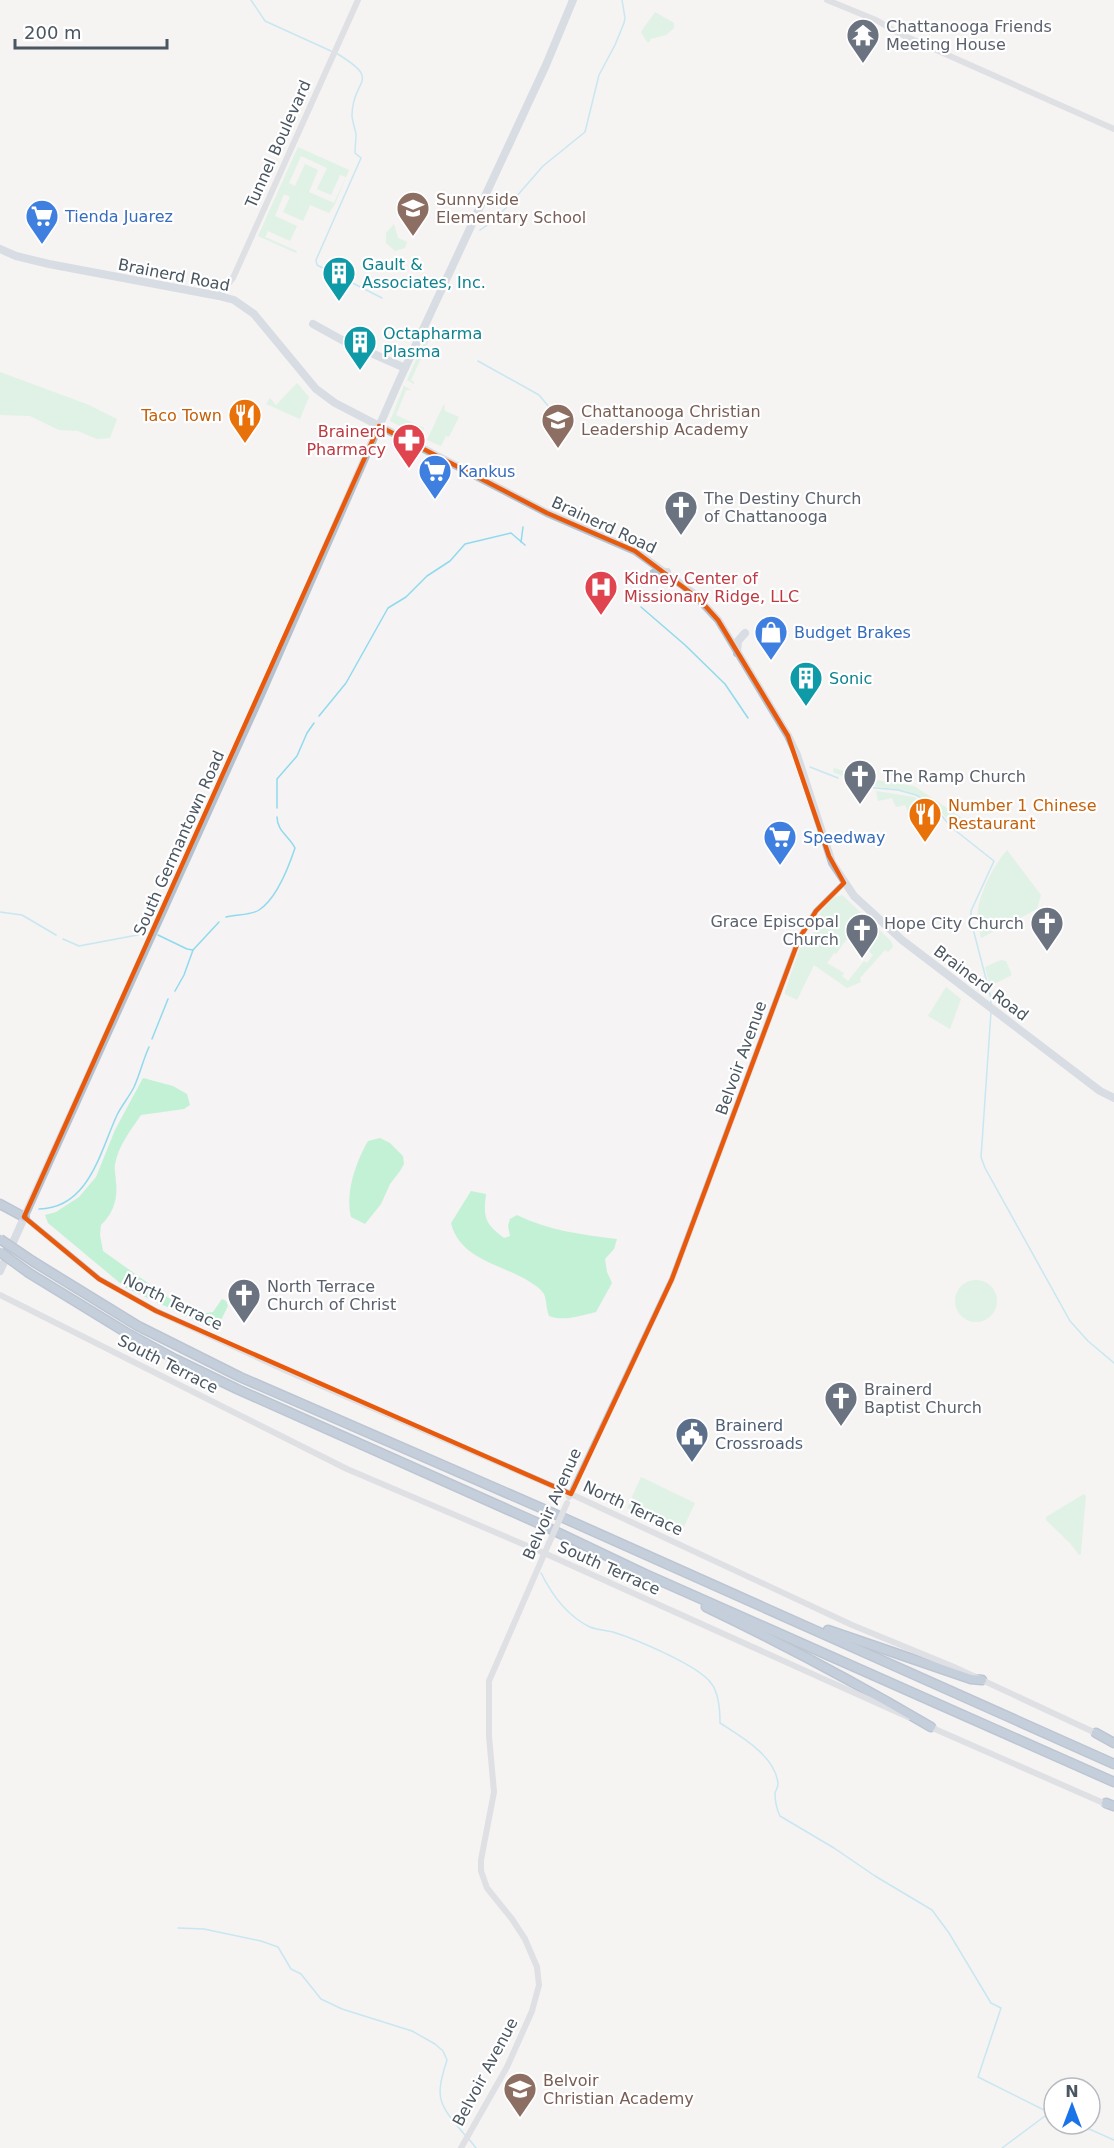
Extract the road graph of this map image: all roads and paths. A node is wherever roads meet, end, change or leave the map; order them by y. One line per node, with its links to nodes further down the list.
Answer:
1 (358, 0): 6 (street, Tunnel Boulevard)
2 (573, 0): 8 (main road, South Germantown Road)
3 (827, 0): 4 (street)
4 (1114, 129)
5 (0, 249): 6 (main road, Brainerd Road)
6 (219, 296): 9 (main road, Brainerd Road)
7 (313, 324): 8 (main road)
8 (405, 368): 9 (main road, South Germantown Road)
9 (379, 426): 10 (main road, Brainerd Road); 17 (main road, South Germantown Road)
10 (667, 573): 11 (main road); 13 (main road, Brainerd Road)
11 (645, 577)
12 (745, 633): 13 (main road)
13 (737, 653): 14 (main road, Brainerd Road)
14 (844, 883): 15 (main road, Brainerd Road); 22 (street, Belvoir Avenue)
15 (1114, 1098)
16 (0, 1204): 17 (highway)
17 (24, 1217): 20 (main road, South Germantown Road); 22 (street, North Terrace)
18 (0, 1239): 25 (highway, bridge)
19 (0, 1252): 24 (highway, bridge)
20 (0, 1271)
21 (0, 1295): 23 (street, South Terrace)
22 (571, 1494): 23 (street, Belvoir Avenue, bridge); 26 (street, North Terrace)
23 (544, 1553): 27 (street, South Terrace); 33 (street, Belvoir Avenue)
24 (645, 1574): 27 (highway); 31 (highway)
25 (778, 1613): 26 (highway); 30 (highway)
26 (982, 1680): 28 (street, North Terrace)
27 (931, 1727): 32 (street, South Terrace)
28 (1096, 1733): 29 (highway)
29 (1114, 1742)
30 (1114, 1764)
31 (1114, 1782)
32 (1111, 1806)
33 (461, 2148)

